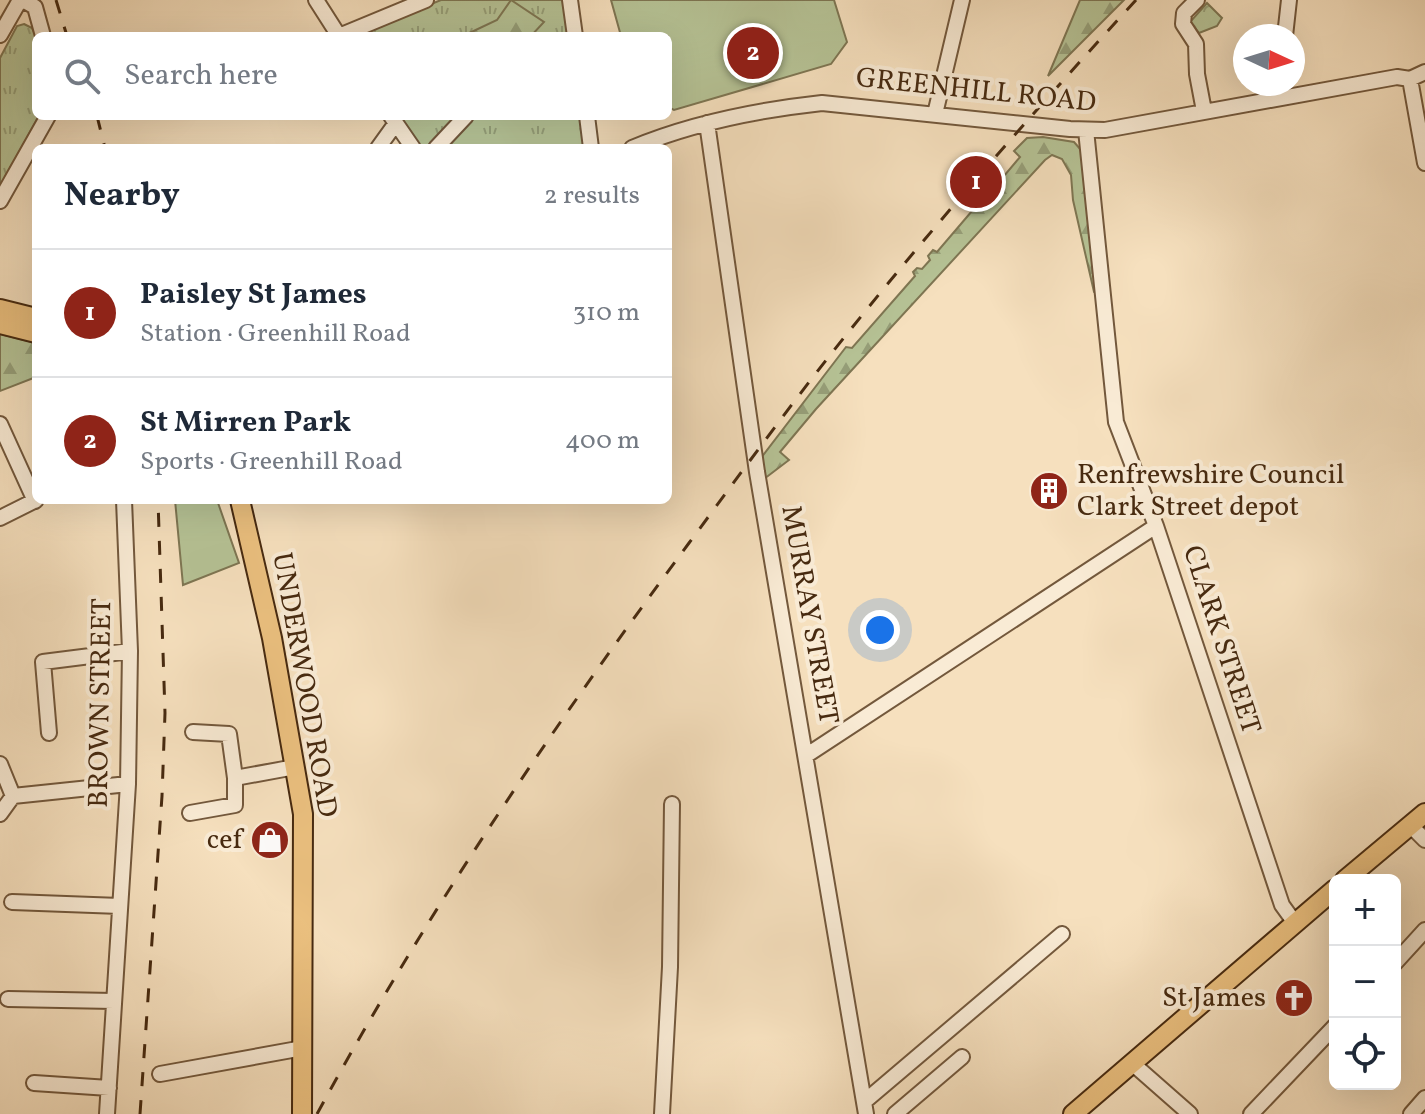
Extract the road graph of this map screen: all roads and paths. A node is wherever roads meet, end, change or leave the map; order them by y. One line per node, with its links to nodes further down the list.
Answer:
1 (22, 0): 9 (street); 13 (street)
2 (316, 0): 10 (street)
3 (426, 0): 11 (street)
4 (570, 0): 12 (street)
5 (962, 0): 19 (street)
6 (1197, 0): 18 (street)
7 (1289, 0): 8 (street)
8 (1286, 24)
9 (42, 32)
10 (336, 32)
11 (349, 32)
12 (574, 32)
13 (0, 35)
14 (1425, 72): 15 (street)
15 (1410, 79): 17 (street, GREENHILL ROAD); 33 (street)
16 (1277, 96): 17 (street)
17 (1276, 101): 18 (street, GREENHILL ROAD)
18 (1204, 111): 25 (street, GREENHILL ROAD)
19 (935, 114): 24 (street, GREENHILL ROAD); 25 (street, GREENHILL ROAD)
20 (46, 120): 26 (street)
21 (393, 120): 28 (street); 29 (street)
22 (462, 120): 30 (street)
23 (588, 120): 31 (street)
24 (707, 123): 32 (street, GREENHILL ROAD); 50 (street, MURRAY STREET)
25 (1086, 130): 46 (street, CLARK STREET)
26 (32, 144)
27 (32, 144): 34 (street)
28 (380, 144)
29 (410, 144)
30 (440, 144)
31 (590, 144)
32 (644, 144)
33 (1425, 163)
34 (0, 201)
35 (0, 309): 36 (main road)
36 (32, 317)
37 (0, 324): 38 (main road)
38 (32, 332)
39 (0, 424): 40 (street)
40 (5, 454): 41 (street)
41 (32, 494)
42 (32, 502): 45 (street)
43 (124, 504): 47 (street, BROWN STREET)
44 (243, 504): 52 (main road, UNDERWOOD ROAD)
45 (0, 518)
46 (1156, 526): 50 (street); 66 (street, CLARK STREET)
47 (130, 651): 49 (street); 54 (street, BROWN STREET)
48 (193, 732): 53 (street)
49 (49, 733)
50 (807, 755): 80 (street, MURRAY STREET)
51 (0, 764): 55 (street)
52 (295, 767): 53 (street); 73 (main road, UNDERWOOD ROAD)
53 (235, 778): 58 (street)
54 (128, 784): 55 (street); 65 (street, BROWN STREET)
55 (13, 796): 59 (street)
56 (672, 804): 83 (street)
57 (1425, 812): 60 (main road)
58 (190, 813)
59 (0, 814)
60 (1410, 825): 61 (street); 62 (main road)
61 (1425, 840)
62 (1352, 874)
63 (1329, 894): 66 (main road)
64 (12, 902): 65 (street)
65 (120, 906): 71 (street, BROWN STREET)
66 (1295, 923): 75 (main road)
67 (1425, 930): 69 (street)
68 (1062, 934): 80 (street)
69 (1401, 956)
70 (8, 999): 71 (street)
71 (114, 1001): 78 (street, BROWN STREET)
72 (1329, 1032): 87 (street)
73 (303, 1048): 76 (street); 82 (main road, UNDERWOOD ROAD)
74 (962, 1057): 84 (street)
75 (1132, 1063): 85 (main road); 86 (street)
76 (160, 1074)
77 (34, 1083): 78 (street)
78 (109, 1088): 81 (street, BROWN STREET)
79 (1425, 1098): 88 (street)
80 (865, 1108)
81 (107, 1114)
82 (302, 1114)
83 (662, 1114)
84 (895, 1114)
85 (1073, 1114)
86 (1190, 1114)
87 (1251, 1114)
88 (1411, 1114)

